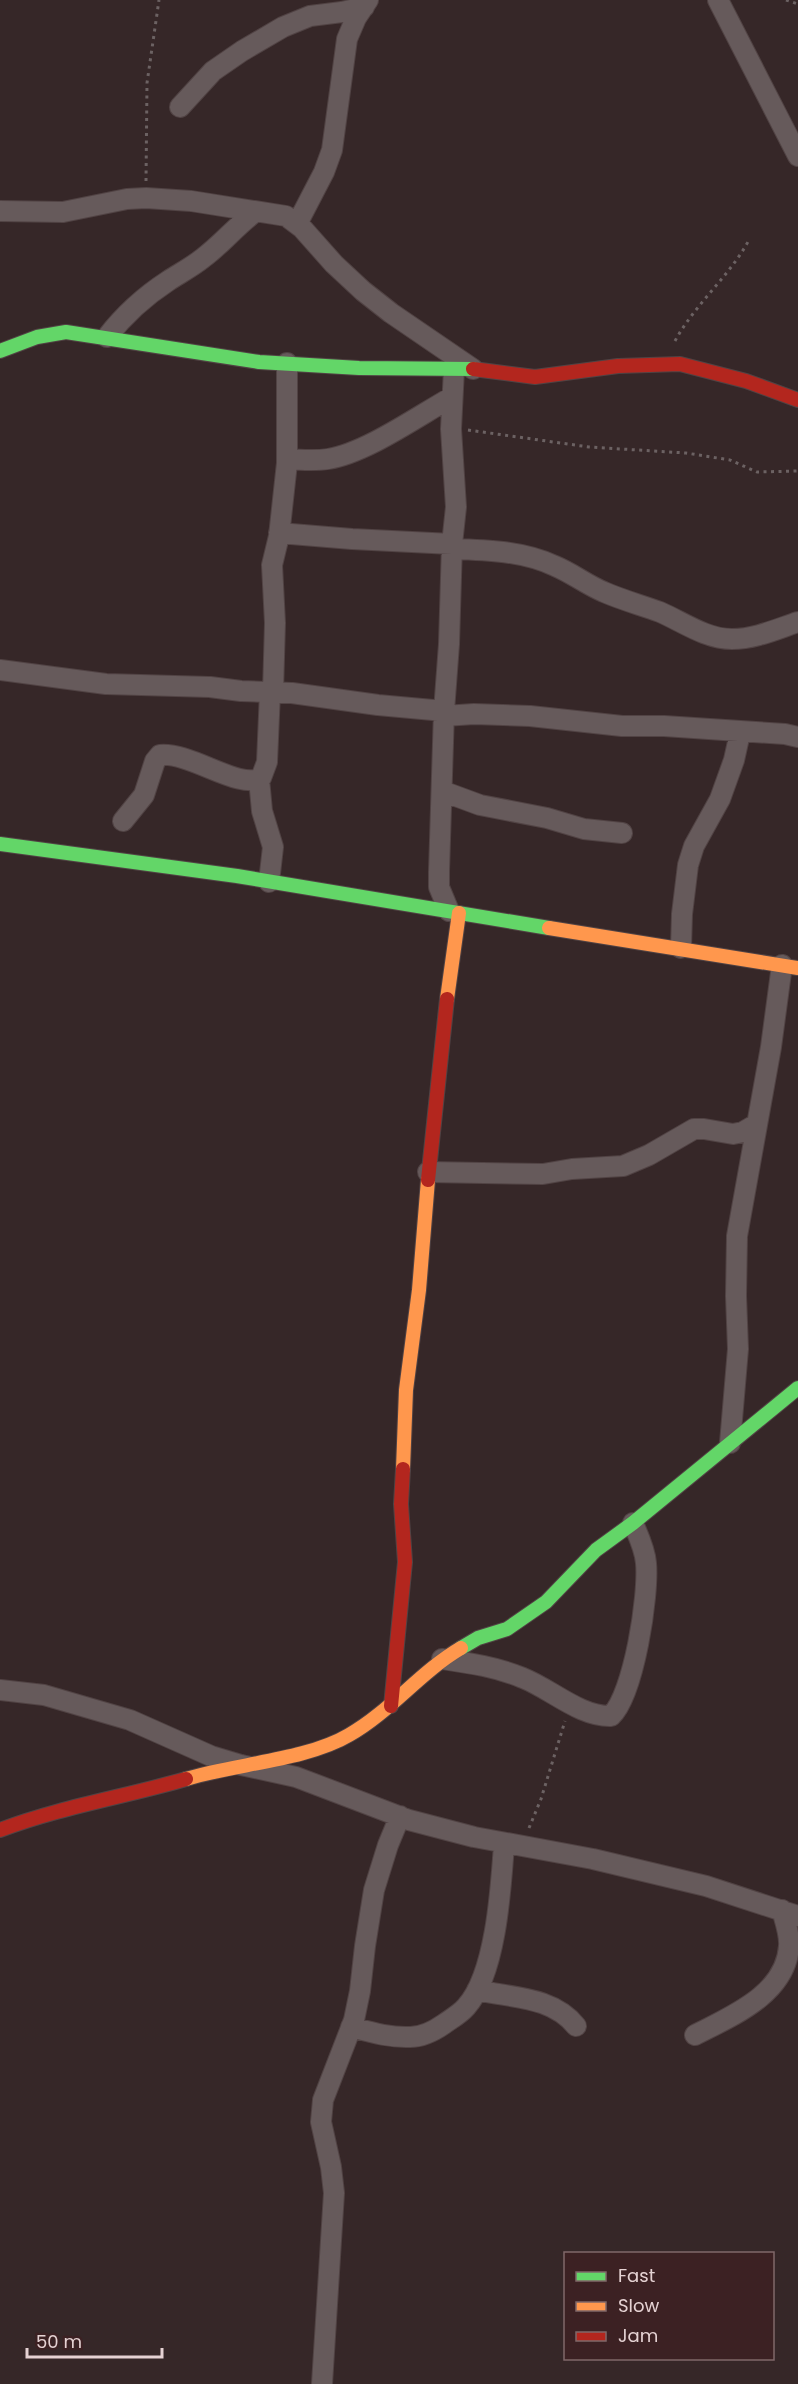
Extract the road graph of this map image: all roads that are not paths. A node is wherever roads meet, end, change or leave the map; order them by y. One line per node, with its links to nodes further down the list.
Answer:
1 (718, 0): 4 (street)
2 (366, 3): 3 (street); 7 (street)
3 (180, 107)
4 (798, 156)
5 (0, 211): 6 (street)
6 (255, 212): 7 (street); 8 (street)
7 (297, 224): 11 (street)
8 (107, 337): 9 (street); 10 (street)
9 (0, 351)
10 (287, 363): 11 (street); 14 (street)
11 (464, 369): 12 (street); 13 (street)
12 (452, 397): 14 (street); 16 (street)
13 (798, 400)
14 (287, 459): 15 (street)
15 (279, 533): 16 (street); 19 (street)
16 (452, 546): 17 (street); 20 (street)
17 (798, 622)
18 (0, 670): 19 (street)
19 (271, 692): 20 (street); 23 (street)
20 (444, 713): 21 (street); 24 (street)
21 (740, 733): 22 (street); 30 (street)
22 (798, 737)
23 (259, 779): 25 (street); 28 (street)
24 (442, 791): 26 (street); 29 (street)
25 (123, 821)
26 (622, 833)
27 (0, 844): 28 (street)
28 (269, 882): 29 (street)
29 (454, 912): 30 (street); 33 (street)
30 (681, 948): 31 (street)
31 (790, 966): 32 (street)
32 (755, 1125): 33 (street); 35 (street)
33 (428, 1172): 39 (street)
34 (798, 1388): 35 (street)
35 (730, 1443): 36 (street)
36 (633, 1522): 37 (street); 37 (street)
37 (442, 1659): 39 (street)
38 (0, 1690): 40 (street)
39 (391, 1706): 40 (street)
40 (241, 1765): 41 (street); 42 (street)
41 (400, 1816): 43 (street); 47 (street)
42 (0, 1830)
43 (513, 1845): 44 (street); 45 (street)
44 (790, 1913): 48 (street)
45 (477, 1990): 46 (street); 47 (street)
46 (576, 2026)
47 (351, 2027): 49 (street)
48 (695, 2035)
49 (322, 2384)

